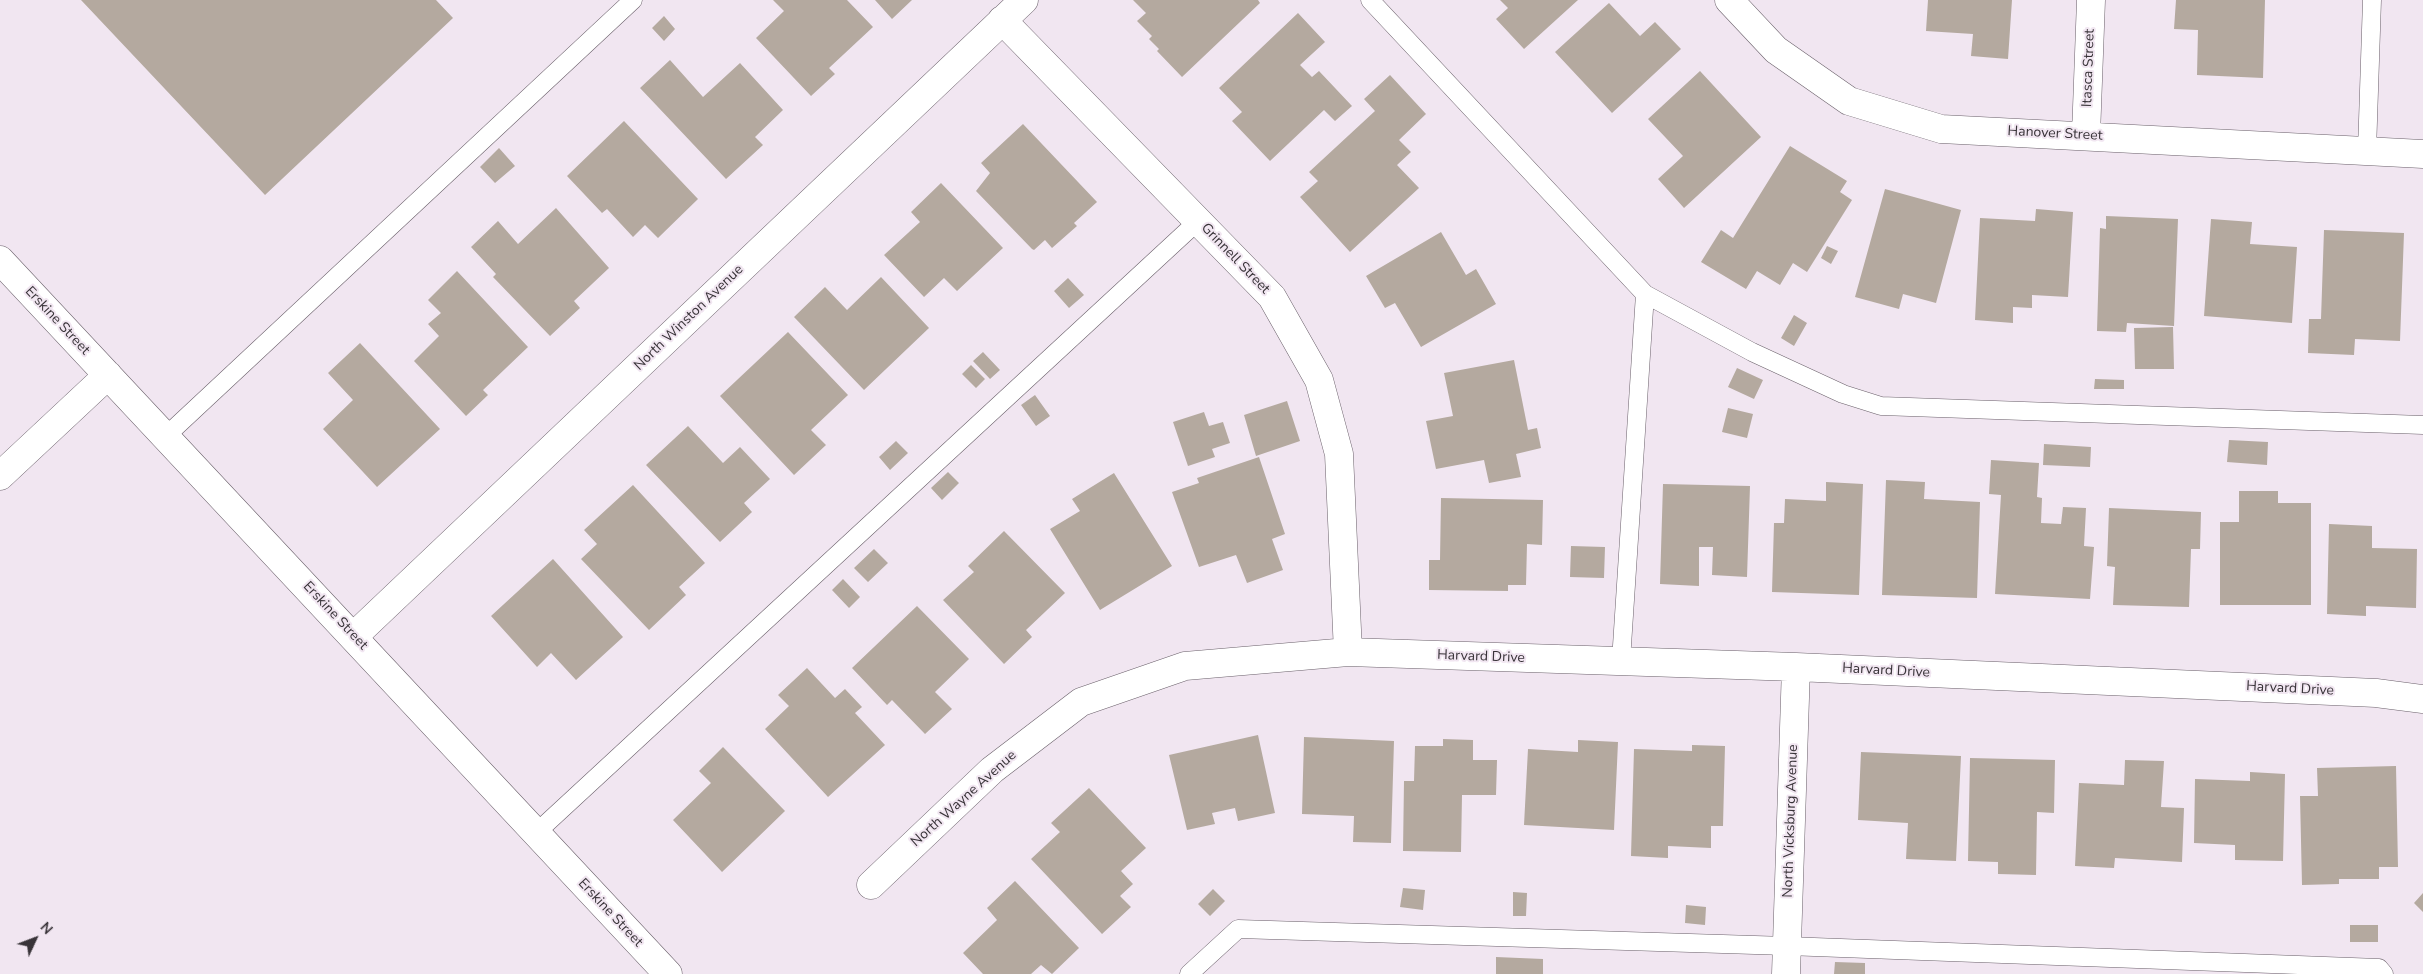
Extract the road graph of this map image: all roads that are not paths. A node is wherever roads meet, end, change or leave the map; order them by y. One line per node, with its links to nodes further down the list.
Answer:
1 (633, 0): 16 (lane)
2 (1024, 0): 7 (street, North Winston Avenue)
3 (1370, 0): 13 (lane)
4 (1729, 0): 8 (street, Hanover Street)
5 (2091, 0): 8 (street, Itasca Street)
6 (2372, 0): 9 (lane)
7 (1002, 20): 11 (street, Grinnell Street); 18 (street, North Winston Avenue)
8 (2086, 135): 9 (street, Hanover Street)
9 (2367, 152): 10 (street, Hanover Street)
10 (2423, 154)
11 (1198, 221): 19 (street, Grinnell Street); 23 (lane)
12 (0, 260): 14 (street, Erskine Street)
13 (1645, 294): 15 (lane); 20 (lane)
14 (108, 375): 16 (street, Erskine Street); 17 (street)
15 (2423, 425)
16 (166, 436): 18 (street, Erskine Street)
17 (0, 476)
18 (354, 636): 23 (street, Erskine Street)
19 (1348, 652): 20 (street, Harvard Drive); 24 (street, North Wayne Avenue)
20 (1621, 661): 21 (street, Harvard Drive)
21 (1796, 667): 22 (street, Harvard Drive); 25 (street, North Vicksburg Avenue)
22 (2423, 699)
23 (536, 833): 26 (street, Erskine Street)
24 (871, 885)
25 (1786, 946): 27 (lane); 28 (street, North Vicksburg Avenue); 29 (lane)
26 (668, 974)
27 (1189, 974)
28 (1786, 974)
29 (2384, 974)

